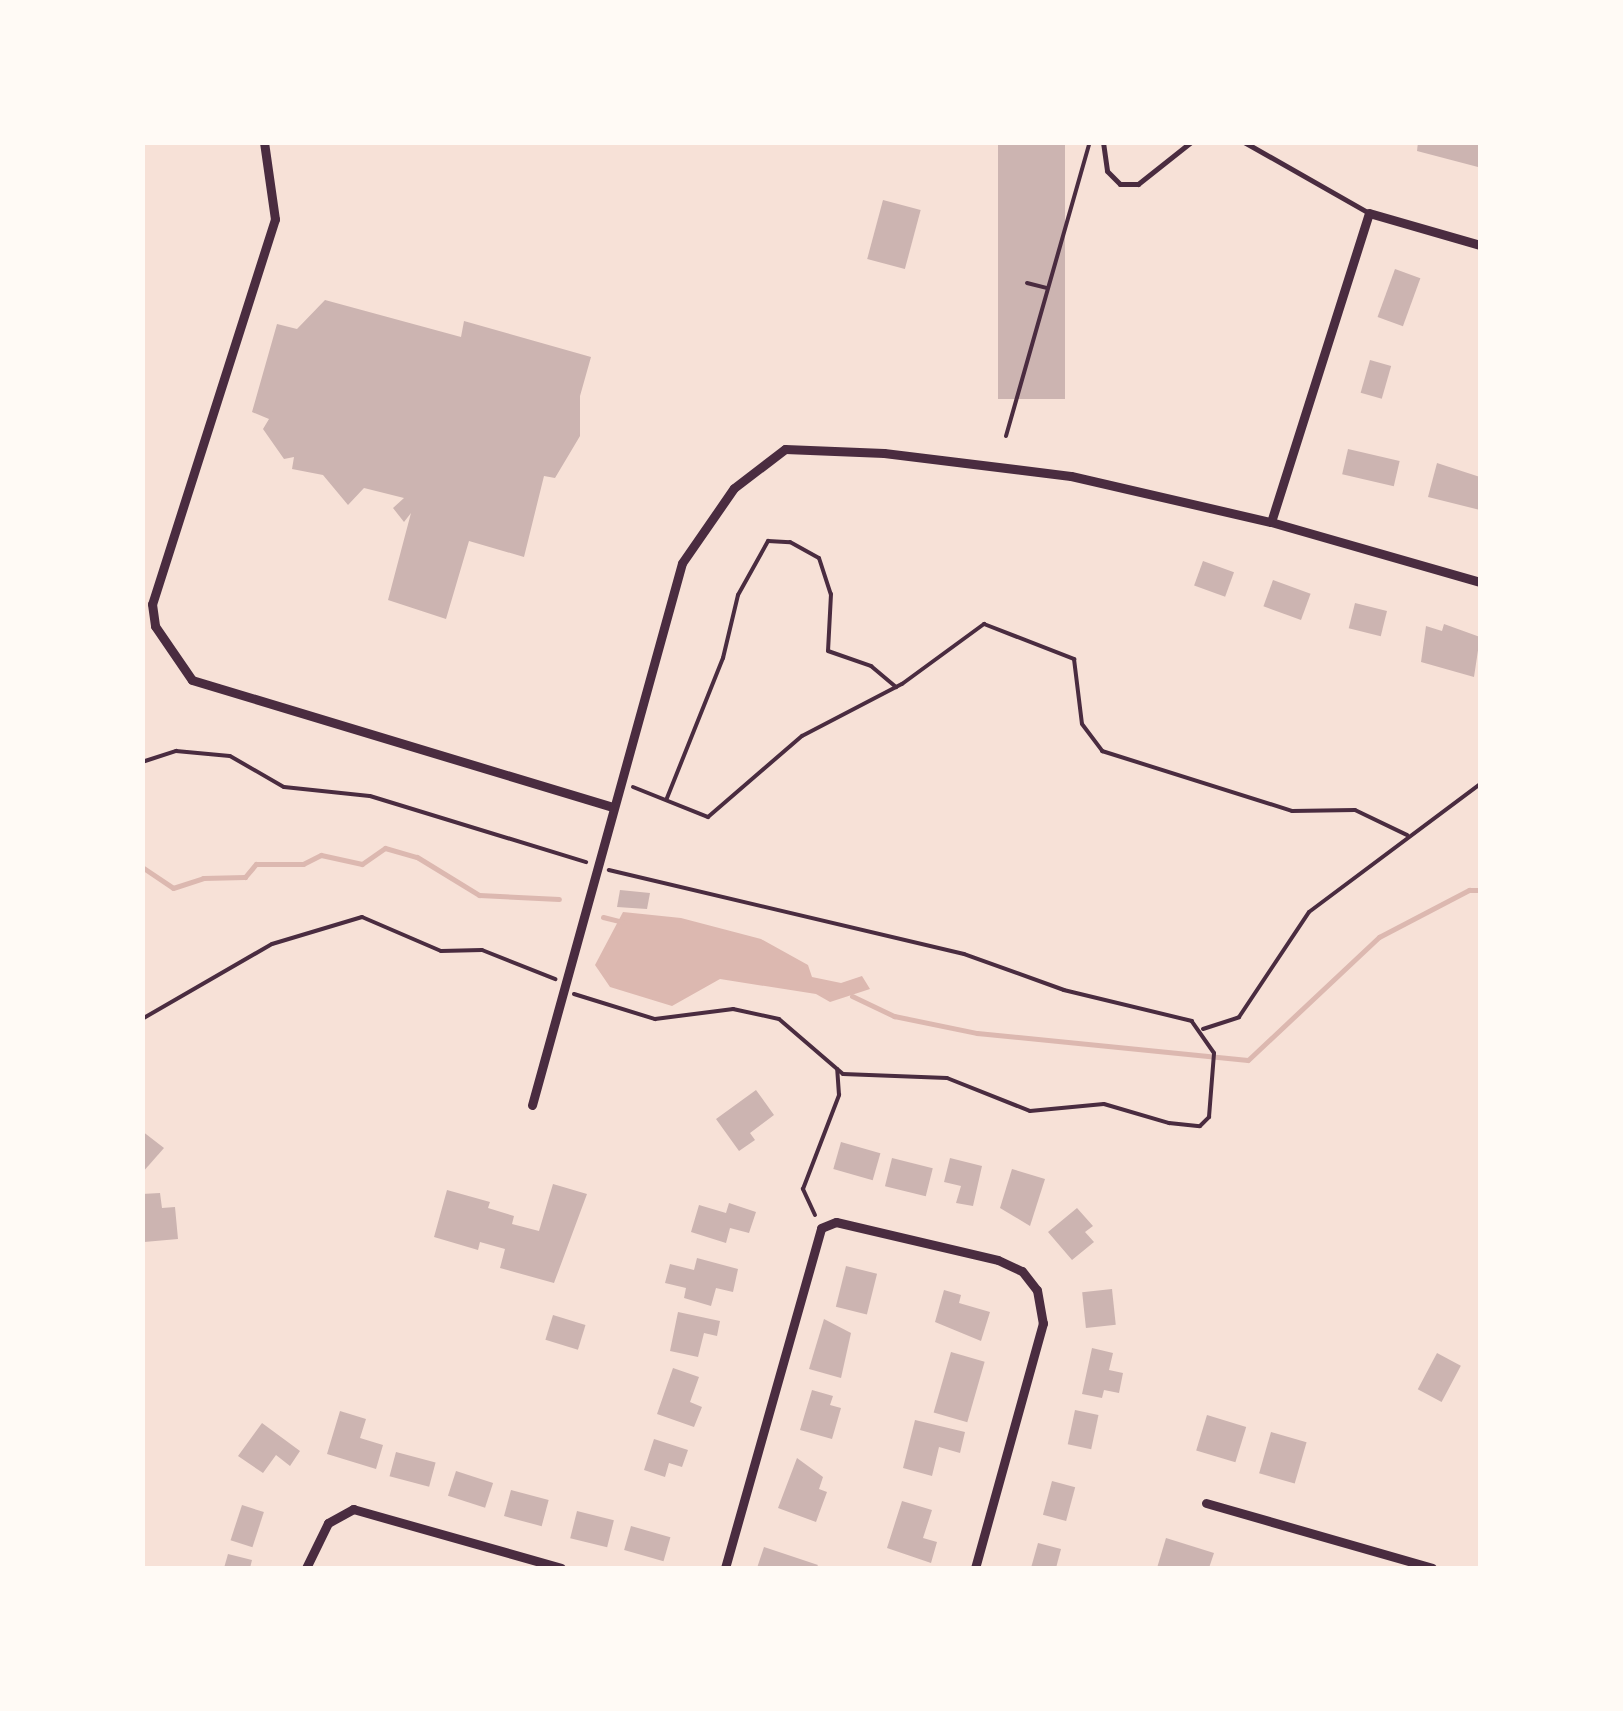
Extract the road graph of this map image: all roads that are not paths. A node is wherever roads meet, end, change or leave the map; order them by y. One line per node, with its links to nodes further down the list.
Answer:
1 (264, 142): 9 (street)
2 (1102, 142): 3 (lane)
3 (1192, 142)
4 (1244, 142): 5 (lane)
5 (1369, 213): 6 (street); 7 (street)
6 (1480, 246)
7 (1271, 522): 8 (street); 9 (street)
8 (1480, 582)
9 (612, 807): 10 (street)
10 (532, 1105)
11 (1206, 1503): 16 (street)
12 (306, 1568): 13 (street)
13 (561, 1568)
14 (725, 1568): 15 (street)
15 (974, 1568)
16 (1432, 1568)

